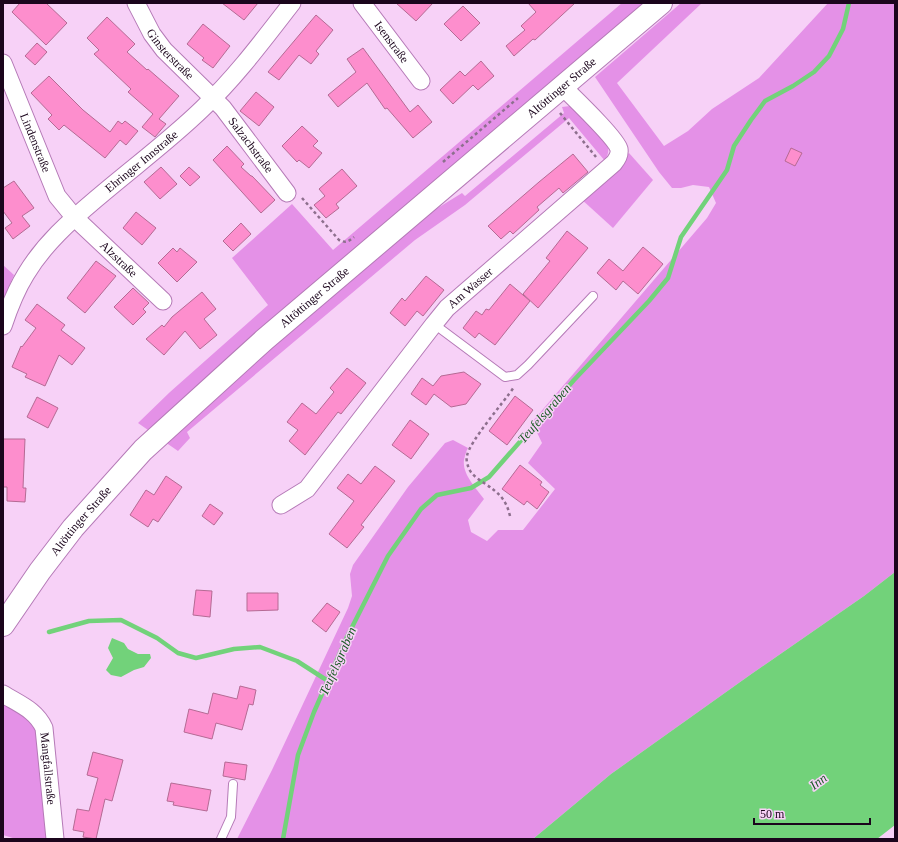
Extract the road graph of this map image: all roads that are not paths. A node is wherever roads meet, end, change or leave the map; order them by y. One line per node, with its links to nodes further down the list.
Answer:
1 (136, 3): 8 (street, Ginsterstraße)
2 (292, 3): 8 (street, Ehringer Innstraße)
3 (362, 3): 6 (street, Isenstraße)
4 (662, 3): 7 (main road, Altöttinger Straße)
5 (3, 63): 10 (street, Lindenstraße)
6 (421, 81)
7 (564, 87): 13 (street, Am Wasser); 16 (main road, Altöttinger Straße)
8 (213, 98): 9 (street, Salzachstraße); 10 (street, Ehringer Innstraße)
9 (287, 193)
10 (74, 218): 12 (street, Alzstraße); 14 (street, Ehringer Innstraße)
11 (593, 296): 13 (lane)
12 (163, 301)
13 (434, 324): 15 (street, Am Wasser)
14 (3, 326)
15 (281, 505)
16 (3, 625)
17 (3, 694): 19 (street, Mangfallstraße)
18 (233, 784): 20 (lane)
19 (55, 839)
20 (221, 839)

